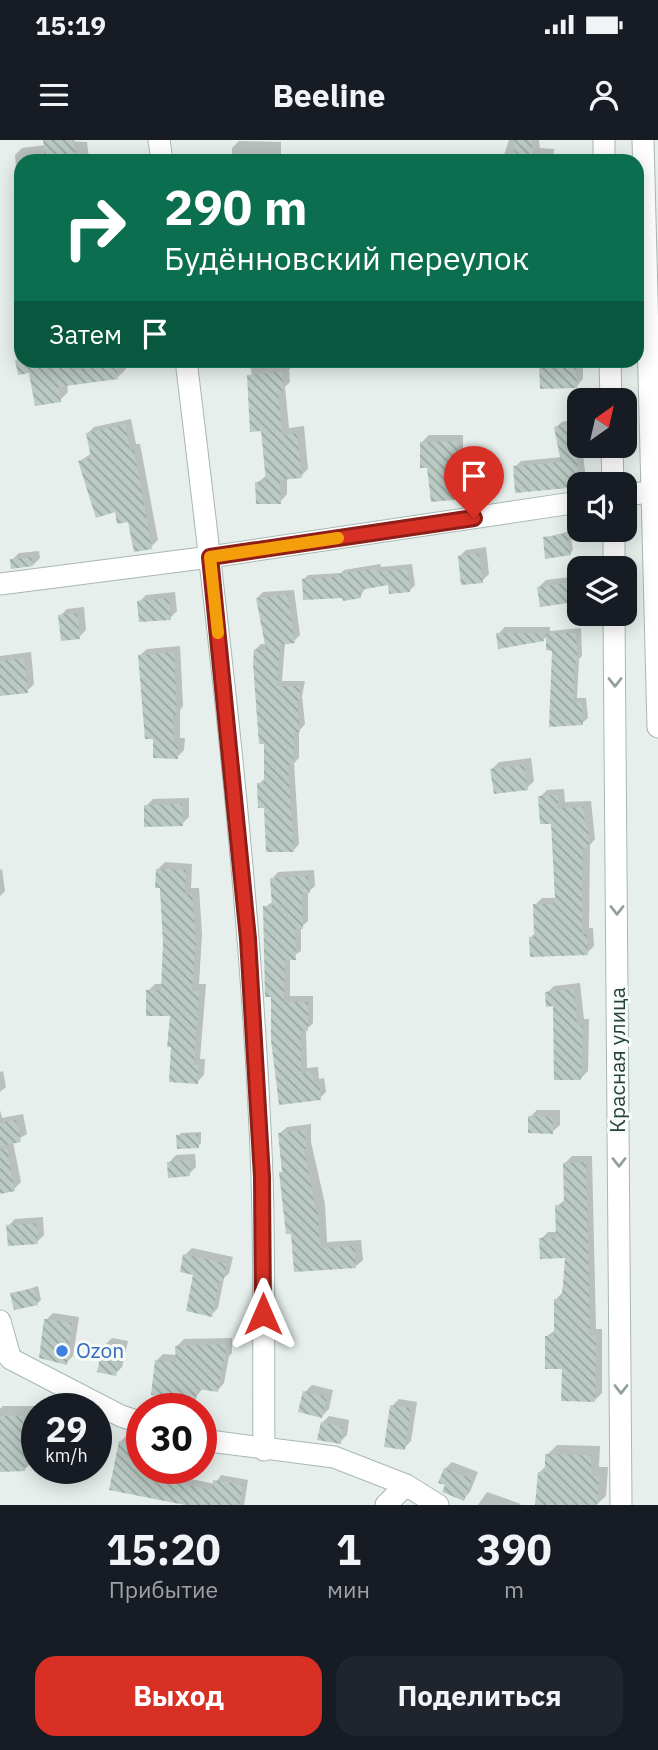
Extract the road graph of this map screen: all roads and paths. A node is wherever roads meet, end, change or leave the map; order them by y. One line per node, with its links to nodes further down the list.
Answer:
1 (644, 169): 5 (street)
2 (187, 368): 8 (street)
3 (610, 368): 4 (street)
4 (611, 388)
5 (655, 491): 6 (street); 11 (street)
6 (637, 493)
7 (567, 504): 8 (street)
8 (210, 557): 9 (street); 16 (street)
9 (0, 584)
10 (614, 626): 20 (street, Красная улица, one-way to 20)
11 (658, 727)
12 (0, 1321): 13 (street)
13 (4, 1360): 14 (street)
14 (126, 1418)
15 (217, 1443): 16 (street)
16 (264, 1450): 17 (street)
17 (406, 1485): 18 (street); 19 (street)
18 (386, 1505)
19 (438, 1505)
20 (621, 1505)

